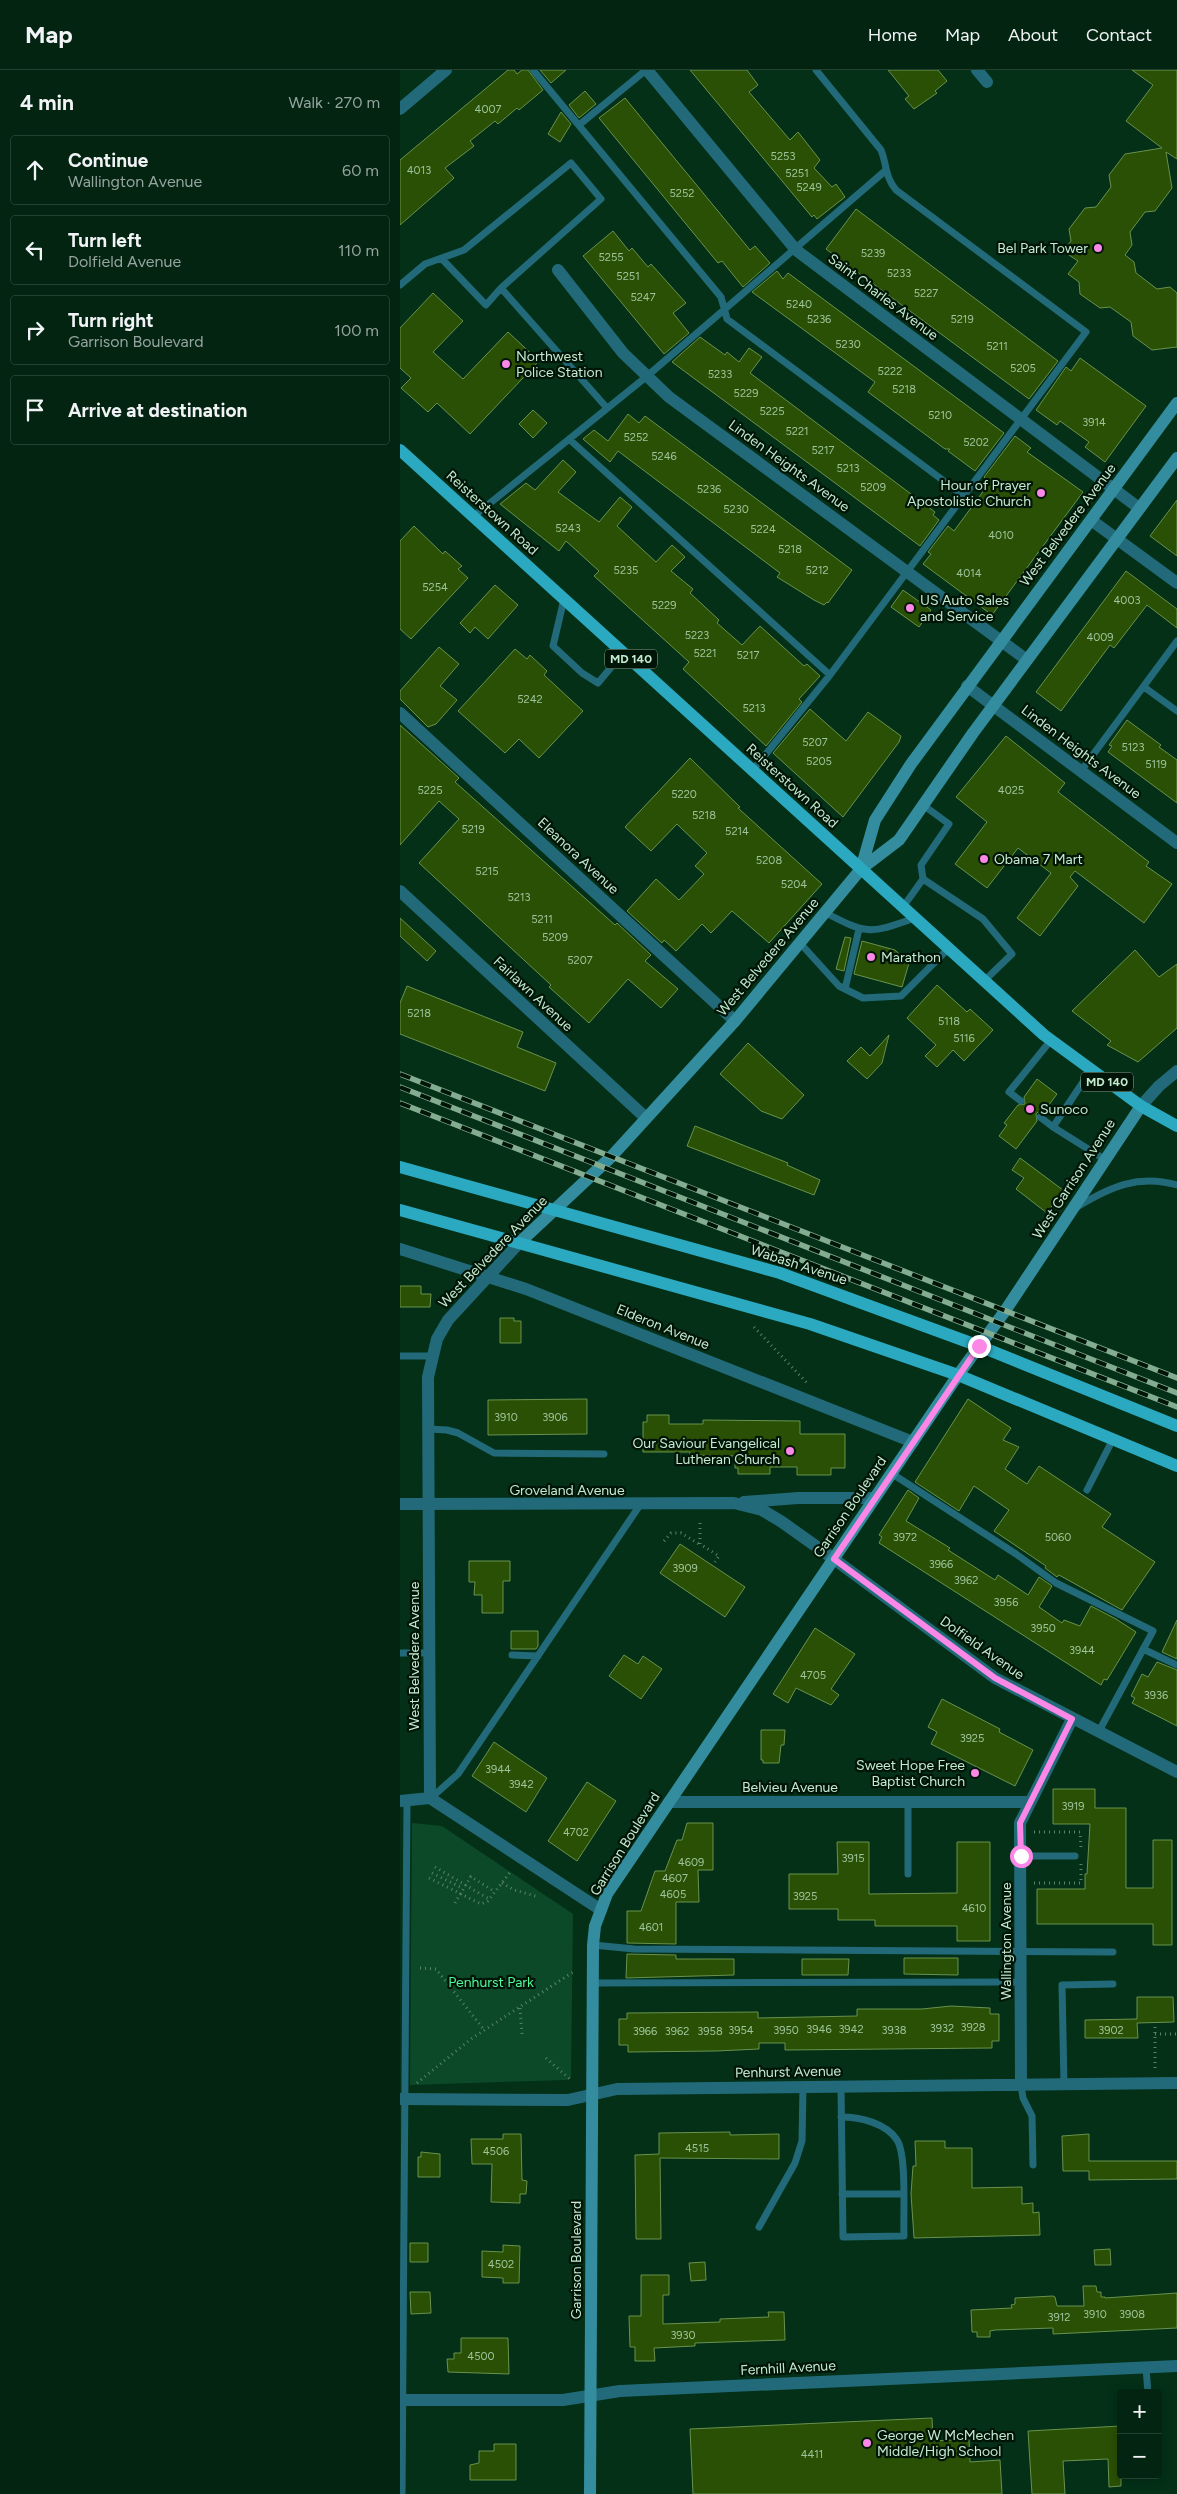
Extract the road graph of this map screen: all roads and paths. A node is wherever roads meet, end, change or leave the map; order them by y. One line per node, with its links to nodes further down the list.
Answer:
1 (446, 70): 7 (street)
2 (533, 70): 8 (lane)
3 (646, 70): 8 (lane); 10 (street, Saint Charles Avenue)
4 (816, 70): 9 (lane)
5 (977, 70): 6 (street)
6 (987, 82)
7 (400, 109)
8 (579, 125): 15 (lane)
9 (885, 171): 10 (lane); 19 (lane)
10 (796, 250): 15 (lane); 19 (street, Saint Charles Avenue)
11 (442, 259): 13 (lane); 14 (lane); 14 (lane)
12 (558, 270): 16 (street, Linden Heights Avenue)
13 (400, 285)
14 (500, 288): 18 (lane)
15 (724, 308): 16 (lane); 24 (lane)
16 (646, 377): 18 (lane); 29 (street, Linden Heights Avenue)
17 (1177, 403): 23 (main road, West Belvedere Avenue)
18 (606, 408): 20 (lane)
19 (1021, 419): 23 (street, Saint Charles Avenue); 24 (lane)
20 (568, 439): 26 (lane); 36 (lane)
21 (400, 450): 26 (main road, Reisterstown Road / MD 140)
22 (1177, 458): 25 (main road, West Belvedere Avenue)
23 (1113, 489): 25 (street, Saint Charles Avenue); 27 (main road, West Belvedere Avenue)
24 (964, 496): 29 (lane)
25 (1140, 508): 28 (main road, West Belvedere Avenue)
26 (474, 516): 31 (main road, Reisterstown Road / MD 140)
27 (1091, 520): 28 (street); 32 (main road, West Belvedere Avenue)
28 (1117, 539): 30 (street); 35 (main road, West Belvedere Avenue)
29 (907, 571): 32 (street, Linden Heights Avenue); 36 (lane)
30 (1177, 583)
31 (564, 599): 34 (main road, Reisterstown Road / MD 140); 34 (lane)
32 (1000, 641): 35 (street, Linden Heights Avenue); 37 (main road, West Belvedere Avenue)
33 (1177, 641): 38 (lane)
34 (624, 652): 42 (main road, Reisterstown Road / MD 140)
35 (1027, 660): 39 (main road, West Belvedere Avenue)
36 (830, 676): 42 (lane)
37 (967, 686): 39 (street, Linden Heights Avenue); 46 (main road, West Belvedere Avenue)
38 (1144, 687): 40 (lane); 43 (lane)
39 (994, 705): 43 (street, Linden Heights Avenue); 44 (main road, West Belvedere Avenue)
40 (1177, 711)
41 (400, 713): 57 (street, Eleanora Avenue)
42 (752, 771): 46 (main road, Reisterstown Road / MD 140)
43 (1081, 771): 45 (street, Linden Heights Avenue)
44 (923, 805): 46 (main road, West Belvedere Avenue); 47 (lane)
45 (1177, 843)
46 (860, 868): 49 (main road, Reisterstown Road / MD 140); 50 (main road, West Belvedere Avenue)
47 (923, 879): 49 (lane); 55 (lane)
48 (400, 891): 64 (street, Fairlawn Avenue)
49 (903, 907): 51 (main road, Reisterstown Road / MD 140)
50 (824, 912): 52 (lane); 53 (main road, West Belvedere Avenue)
51 (915, 918): 52 (lane); 54 (main road, Reisterstown Road / MD 140)
52 (859, 929): 56 (lane)
53 (800, 943): 56 (lane); 57 (main road, West Belvedere Avenue)
54 (948, 949): 55 (main road, Reisterstown Road / MD 140); 56 (lane)
55 (984, 981): 58 (main road, Reisterstown Road / MD 140)
56 (845, 989)
57 (735, 1021): 64 (main road, West Belvedere Avenue)
58 (1050, 1040): 59 (main road, Reisterstown Road / MD 140); 61 (lane)
59 (1091, 1070): 62 (main road, Reisterstown Road / MD 140); 66 (lane)
60 (1177, 1071): 62 (street, West Garrison Avenue)
61 (1021, 1101)
62 (1141, 1106): 65 (main road, Reisterstown Road / MD 140); 67 (main road, West Garrison Avenue)
63 (1040, 1117): 66 (lane)
64 (646, 1118): 71 (main road, West Belvedere Avenue)
65 (1177, 1126)
66 (1053, 1128): 67 (lane)
67 (1104, 1159): 72 (main road, West Garrison Avenue)
68 (400, 1167): 71 (main road, Wabash Avenue)
69 (1177, 1186): 72 (lane)
70 (400, 1210): 73 (main road)
71 (553, 1210): 73 (main road, West Belvedere Avenue); 78 (main road, Wabash Avenue)
72 (1070, 1211): 76 (main road, West Garrison Avenue)
73 (519, 1243): 75 (street, West Belvedere Avenue); 81 (main road)
74 (400, 1250): 75 (street, Elderon Avenue)
75 (486, 1276): 80 (street, West Belvedere Avenue); 86 (street, Elderon Avenue)
76 (1005, 1311): 78 (main road, Garrison Boulevard)
77 (754, 1327): 82 (path)
78 (979, 1346): 81 (main road, Garrison Boulevard); 83 (main road, Wabash Avenue)
79 (400, 1356): 80 (lane)
80 (432, 1356): 84 (street, West Belvedere Avenue)
81 (958, 1375): 85 (main road); 86 (main road, Garrison Boulevard)
82 (811, 1388)
83 (1177, 1426)
84 (428, 1429): 87 (lane); 94 (street, West Belvedere Avenue)
85 (1113, 1440): 88 (main road); 90 (lane)
86 (912, 1442): 89 (main road, Garrison Boulevard)
87 (604, 1454)
88 (1177, 1466)
89 (891, 1473): 91 (main road, Garrison Boulevard); 101 (lane)
90 (1087, 1490)
91 (874, 1498): 92 (street, Groveland Avenue); 99 (main road, Garrison Boulevard)
92 (734, 1503): 95 (street, Groveland Avenue); 99 (street, Groveland Avenue)
93 (400, 1504): 94 (street, Groveland Avenue)
94 (428, 1504): 95 (street, Groveland Avenue); 103 (street, West Belvedere Avenue)
95 (640, 1505): 105 (lane)
96 (700, 1523): 98 (path)
97 (664, 1541): 98 (path)
98 (700, 1544): 100 (path)
99 (834, 1559): 107 (street, Dolfield Avenue); 112 (main road, Garrison Boulevard)
100 (715, 1562)
101 (1143, 1649): 106 (lane); 108 (lane)
102 (400, 1653): 103 (lane)
103 (429, 1653): 110 (street, West Belvedere Avenue)
104 (512, 1655): 105 (lane)
105 (538, 1656): 110 (lane)
106 (1177, 1666)
107 (1072, 1719): 108 (street, Dolfield Avenue); 114 (street, Wallington Avenue)
108 (1098, 1733): 109 (street, Dolfield Avenue)
109 (1177, 1772)
110 (430, 1798): 111 (street); 130 (street)
111 (404, 1801): 133 (lane)
112 (669, 1802): 113 (street, Belvieu Avenue); 130 (main road, Garrison Boulevard)
113 (908, 1802): 114 (street, Belvieu Avenue); 120 (lane)
114 (1030, 1802): 115 (street, Wallington Avenue)
115 (1021, 1856): 116 (lane); 132 (street, Wallington Avenue)
116 (1075, 1856)
117 (435, 1867): 122 (path)
118 (511, 1871): 123 (path)
119 (432, 1873): 124 (path)
120 (908, 1874)
121 (429, 1878): 126 (path)
122 (465, 1883): 124 (path); 125 (path); 128 (path)
123 (502, 1883): 125 (path); 127 (path)
124 (462, 1888): 126 (path)
125 (495, 1892): 128 (path)
126 (459, 1893): 128 (path); 129 (path)
127 (539, 1897)
128 (490, 1899)
129 (455, 1903)
130 (601, 1910): 131 (main road, Garrison Boulevard)
131 (593, 1945): 132 (lane); 138 (main road, Garrison Boulevard)
132 (1021, 1950): 134 (lane); 137 (street, Wallington Avenue)
133 (403, 1951): 156 (lane)
134 (1113, 1952)
135 (420, 1968): 142 (path)
136 (572, 1972): 140 (path)
137 (1021, 1982): 138 (lane); 150 (street, Wallington Avenue)
138 (593, 1983): 155 (main road, Garrison Boulevard)
139 (1113, 1984): 151 (lane)
140 (520, 2008): 142 (path); 143 (path)
141 (1155, 2027): 144 (path)
142 (484, 2031): 152 (path)
143 (522, 2034)
144 (1155, 2034): 145 (path); 147 (path)
145 (1177, 2034)
146 (546, 2058): 148 (path)
147 (1156, 2072)
148 (572, 2081)
149 (1177, 2083): 151 (street, Penhurst Avenue)
150 (1021, 2085): 151 (street, Penhurst Avenue); 154 (street, Penhurst Avenue); 158 (lane)
151 (1064, 2085)
152 (415, 2086)
153 (803, 2087): 154 (street, Penhurst Avenue); 155 (street, Penhurst Avenue); 161 (lane)
154 (841, 2087): 157 (lane)
155 (591, 2094): 156 (street, Penhurst Avenue); 166 (main road, Garrison Boulevard)
156 (402, 2099): 162 (lane)
157 (841, 2117): 159 (lane); 160 (lane)
158 (1033, 2165)
159 (842, 2194): 160 (lane); 160 (lane)
160 (903, 2194)
161 (759, 2227)
162 (402, 2248): 167 (lane)
163 (1177, 2366): 164 (street, Fernhill Avenue)
164 (1146, 2368): 165 (lane); 166 (street, Fernhill Avenue)
165 (1148, 2389)
166 (591, 2396): 167 (street, Fernhill Avenue); 169 (main road, Garrison Boulevard)
167 (402, 2400): 168 (lane)
168 (402, 2494)
169 (590, 2494)

